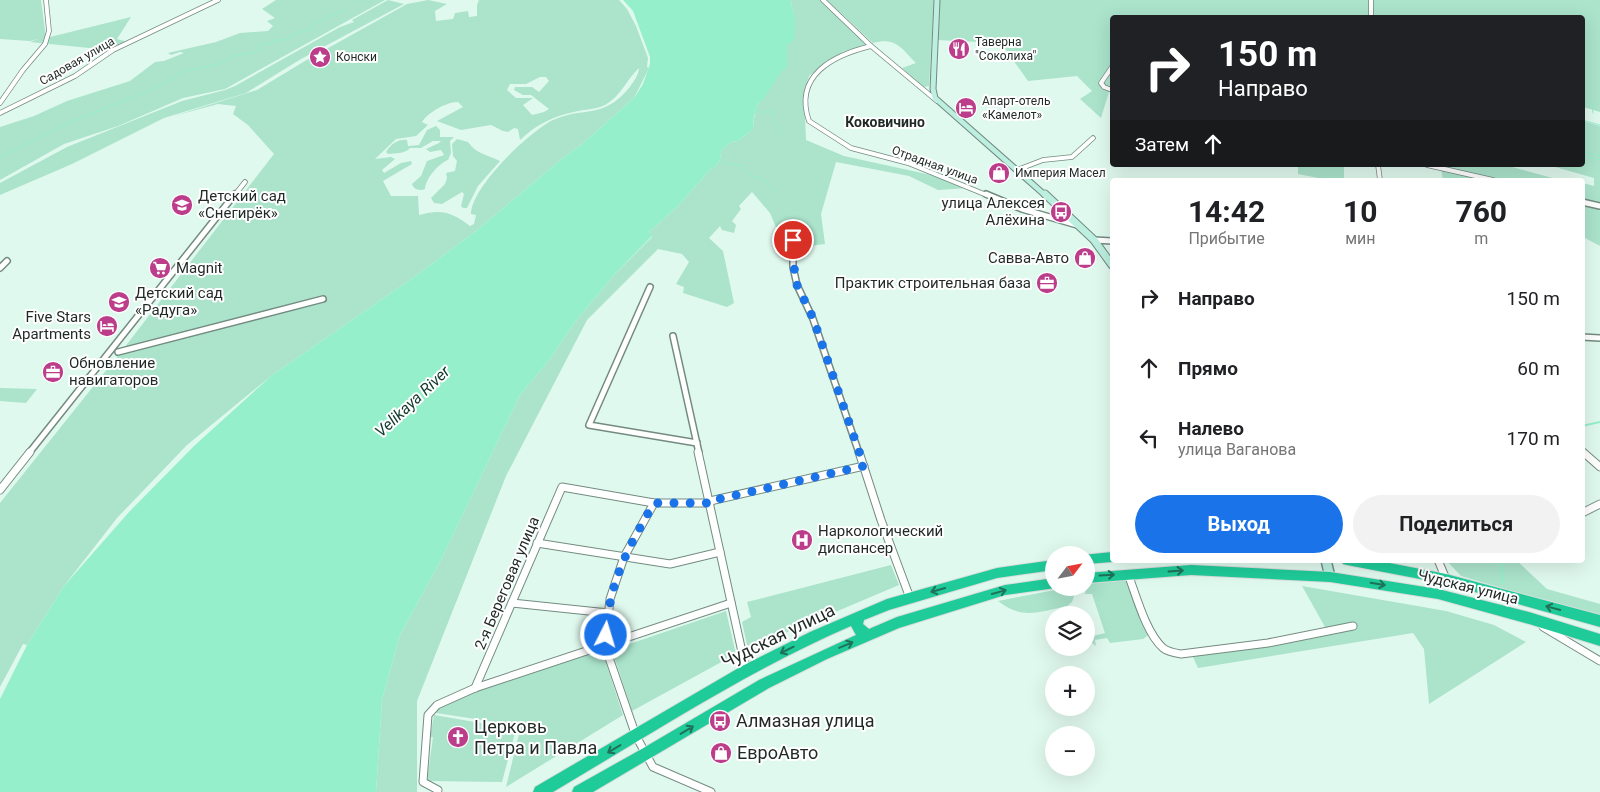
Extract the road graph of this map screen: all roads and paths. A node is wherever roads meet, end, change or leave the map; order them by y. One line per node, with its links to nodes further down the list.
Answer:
1 (46, 0): 13 (street)
2 (218, 0): 14 (street, Садовая улица)
3 (823, 0): 7 (street)
4 (937, 0): 9 (street)
5 (1371, 0): 6 (street)
6 (1371, 15)
7 (871, 46): 11 (street); 22 (street, Отрадная улица)
8 (1110, 70): 10 (street)
9 (933, 89): 11 (street); 12 (street)
10 (1110, 89)
11 (923, 90): 12 (street)
12 (937, 102): 17 (street)
13 (0, 103)
14 (0, 113)
15 (1093, 138): 17 (street)
16 (1436, 167): 18 (street)
17 (1018, 170): 22 (street)
18 (1483, 178)
19 (245, 182): 39 (street)
20 (1585, 203): 21 (street)
21 (1600, 206)
22 (1081, 227): 24 (street)
23 (793, 240): 37 (street)
24 (1094, 240): 25 (street); 27 (street)
25 (1110, 240)
26 (7, 260): 28 (street)
27 (1110, 262)
28 (0, 268)
29 (650, 287): 35 (street)
30 (323, 299): 34 (street)
31 (673, 336): 35 (street)
32 (1585, 337): 33 (street)
33 (1600, 338)
34 (118, 352)
35 (697, 443): 40 (street)
36 (1585, 454): 38 (street)
37 (864, 466): 40 (street); 58 (street)
38 (1600, 467)
39 (0, 490)
40 (710, 502): 41 (street); 45 (street)
41 (654, 503): 44 (street, 2-я Береговая улица); 46 (street)
42 (1600, 504): 43 (street)
43 (1585, 512)
44 (538, 543): 46 (street); 59 (street, 2-я Береговая улица)
45 (720, 552): 46 (street); 60 (street)
46 (624, 557): 61 (street)
47 (1110, 557): 48 (highway)
48 (1095, 558)
49 (1327, 563): 55 (street)
50 (1363, 563): 56 (highway, Чудская улица)
51 (1439, 563): 56 (street)
52 (1045, 565): 58 (highway, Чудская улица, one-way to 58)
53 (1128, 574): 54 (highway, Чудская улица, one-way to 53); 55 (highway, Чудская улица, one-way to 55); 65 (street)
54 (1095, 577)
55 (1330, 577): 63 (highway, Чудская улица, one-way to 63)
56 (1446, 579): 64 (highway, Чудская улица, one-way to 56)
57 (1045, 584): 66 (highway, one-way to 57)
58 (910, 598): 62 (highway, Чудская улица)
59 (512, 603): 61 (street); 73 (street, 2-я Береговая улица)
60 (731, 603): 69 (street); 72 (street)
61 (608, 614): 69 (street)
62 (859, 617): 66 (highway); 67 (highway, Чудская улица)
63 (1528, 618): 68 (highway, Чудская улица); 71 (street)
64 (1600, 621)
65 (1353, 626)
66 (868, 635): 70 (highway, one-way to 66)
67 (814, 636): 70 (highway); 72 (highway, Чудская улица, one-way to 72)
68 (1600, 640)
69 (605, 646): 73 (street); 74 (street)
70 (823, 655): 75 (highway, one-way to 70)
71 (1600, 661)
72 (746, 670): 74 (highway, Чудская улица)
73 (475, 688): 76 (street)
74 (636, 736): 75 (street); 77 (highway, Чудская улица, one-way to 77)
75 (645, 755): 78 (highway); 79 (street)
76 (438, 790)
77 (540, 792)
78 (579, 792)
79 (711, 792)

